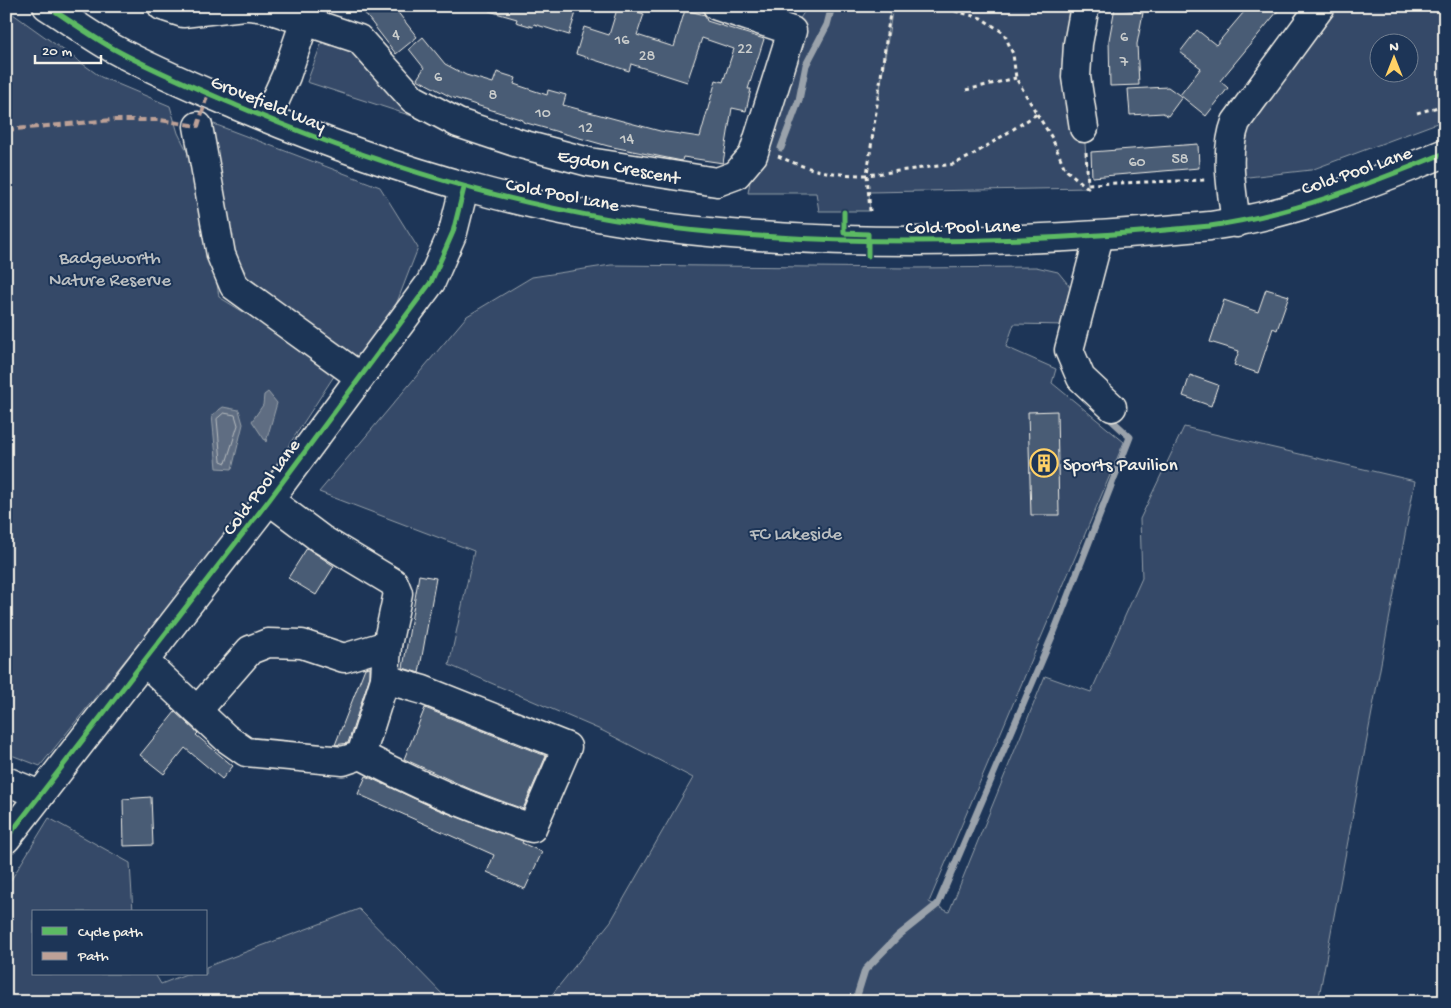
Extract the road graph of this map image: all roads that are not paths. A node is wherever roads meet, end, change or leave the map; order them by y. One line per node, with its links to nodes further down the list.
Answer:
1 (47, 6): 9 (street, Grovefield Way)
2 (162, 6): 3 (street)
3 (244, 6)
4 (250, 6): 8 (street, Egdon Crescent)
5 (717, 6): 8 (street, Egdon Crescent)
6 (1085, 6): 11 (street)
7 (1321, 6): 14 (street)
8 (307, 14): 9 (street)
9 (267, 118): 13 (street, Grovefield Way)
10 (198, 126): 16 (street)
11 (1084, 128)
12 (1445, 153): 14 (street, Cold Pool Lane)
13 (464, 188): 15 (street, Cold Pool Lane); 16 (street, Cold Pool Lane)
14 (1236, 223): 15 (street, Cold Pool Lane)
15 (1099, 236): 17 (street)
16 (360, 377): 18 (street, Cold Pool Lane)
17 (1112, 407)
18 (269, 500): 19 (street); 20 (street, Cold Pool Lane)
19 (387, 645): 21 (street); 22 (street)
20 (144, 661): 22 (street); 25 (street, Cold Pool Lane)
21 (385, 679): 23 (street); 23 (street)
22 (197, 711): 23 (street)
23 (361, 755)
24 (6, 781): 25 (street)
25 (40, 795): 26 (street, Cold Pool Lane)
26 (6, 839)

